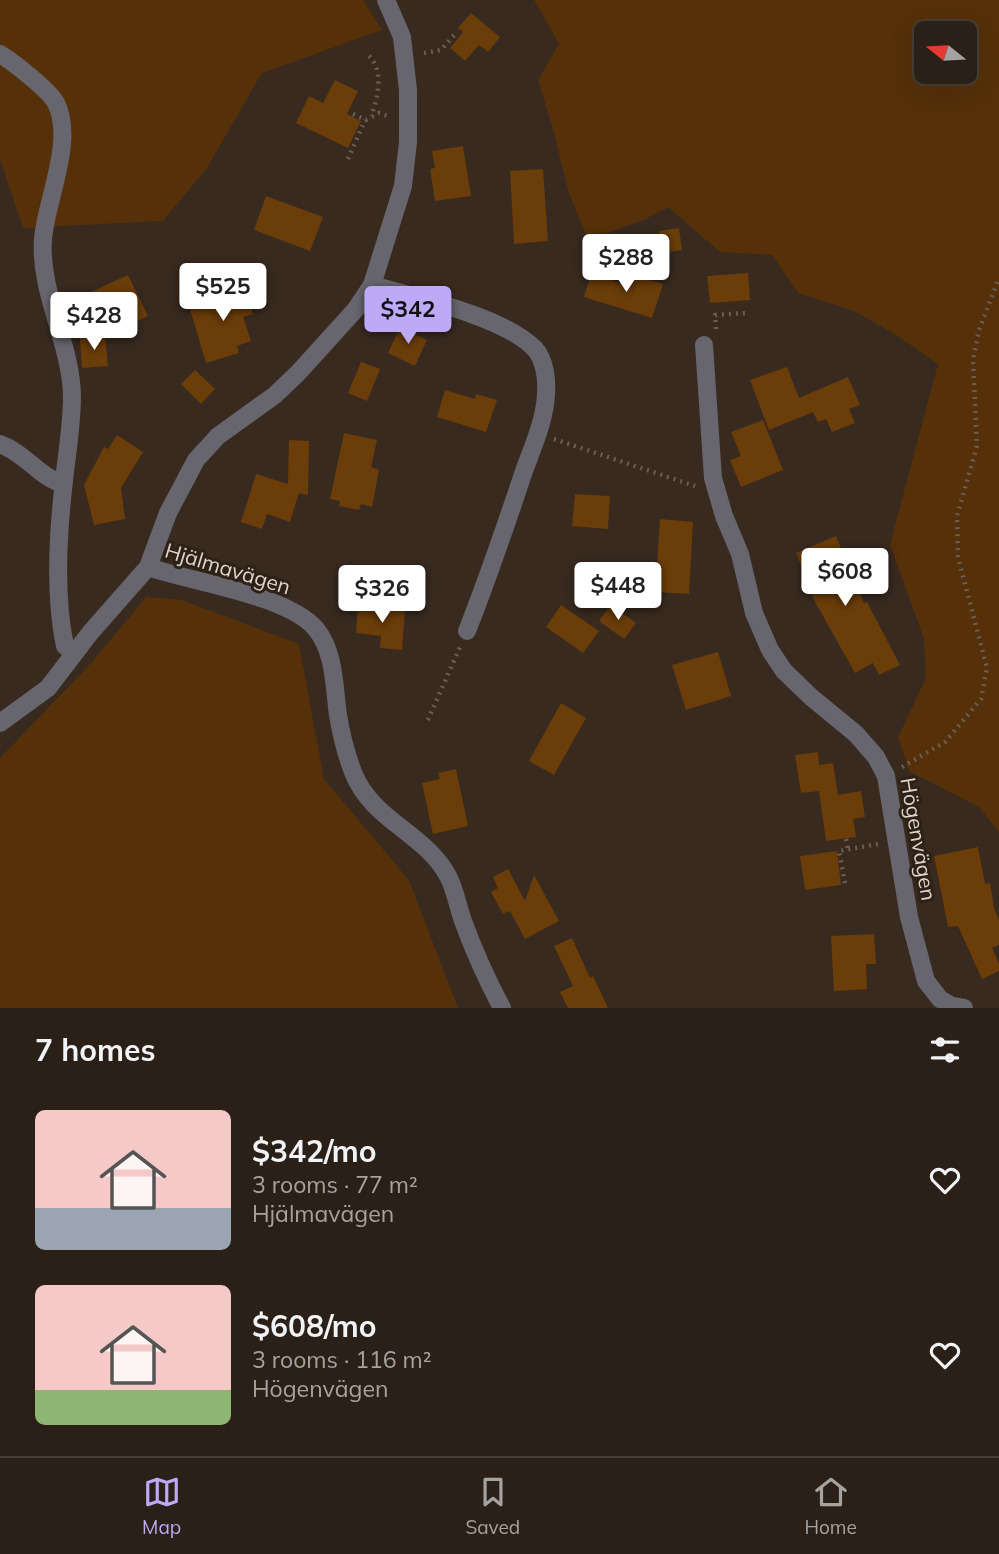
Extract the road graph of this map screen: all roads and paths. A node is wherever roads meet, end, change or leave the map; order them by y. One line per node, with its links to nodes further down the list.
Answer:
1 (386, 0): 8 (street, Hjälmavägen)
2 (456, 33): 3 (path)
3 (424, 53)
4 (0, 54): 16 (street)
5 (369, 56): 7 (path)
6 (353, 114): 7 (path)
7 (367, 120): 8 (path); 9 (path)
8 (408, 142): 11 (street, Hjälmavägen)
9 (348, 159)
10 (999, 278): 23 (path)
11 (372, 285): 14 (street); 18 (street, Hjälmavägen)
12 (745, 313): 13 (path)
13 (704, 351): 17 (street, Högenvägen)
14 (537, 433): 17 (path); 19 (street)
15 (0, 444): 16 (street)
16 (63, 484): 20 (street)
17 (718, 493): 23 (street, Högenvägen)
18 (148, 567): 20 (street, Hjälmavägen); 29 (street, Hjälmavägen)
19 (467, 631): 21 (path)
20 (74, 653): 22 (street, Hjälmavägen)
21 (428, 720)
22 (0, 723)
23 (886, 776): 25 (street, Högenvägen)
24 (846, 839): 26 (path)
25 (898, 841): 26 (path); 28 (street, Högenvägen)
26 (848, 849): 27 (path)
27 (845, 883)
28 (956, 1007)
29 (502, 1008)

